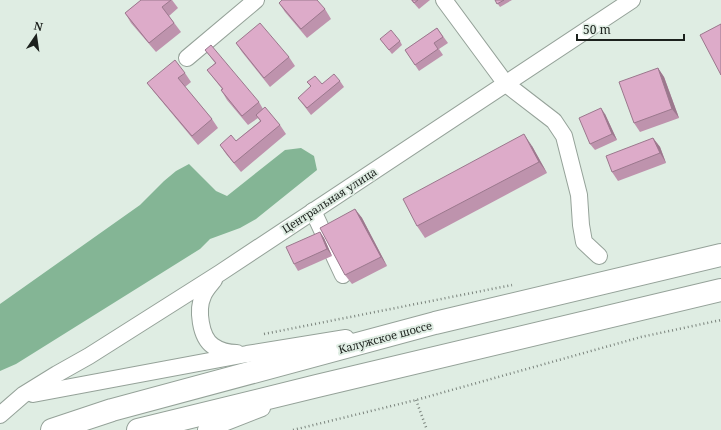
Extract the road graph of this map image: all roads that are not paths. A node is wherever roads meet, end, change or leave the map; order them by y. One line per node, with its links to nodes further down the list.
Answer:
1 (256, 0): 4 (street)
2 (444, 0): 5 (street)
3 (632, 0): 5 (street, Центральная улица)
4 (187, 58)
5 (506, 84): 6 (street, Центральная улица); 10 (street)
6 (434, 131): 7 (street); 8 (street, Центральная улица)
7 (377, 174)
8 (313, 211): 11 (street, Центральная улица); 12 (street)
9 (721, 255): 14 (highway, Калужское шоссе)
10 (599, 256)
11 (220, 273): 15 (street); 17 (street, Центральная улица)
12 (343, 275)
13 (721, 290): 16 (highway)
14 (435, 323): 15 (street); 20 (highway, Калужское шоссе)
15 (247, 354): 17 (street)
16 (317, 386): 21 (highway); 22 (street)
17 (23, 396): 18 (street); 19 (street)
18 (0, 402)
19 (0, 415)
20 (52, 430)
21 (138, 430)
22 (206, 430)

